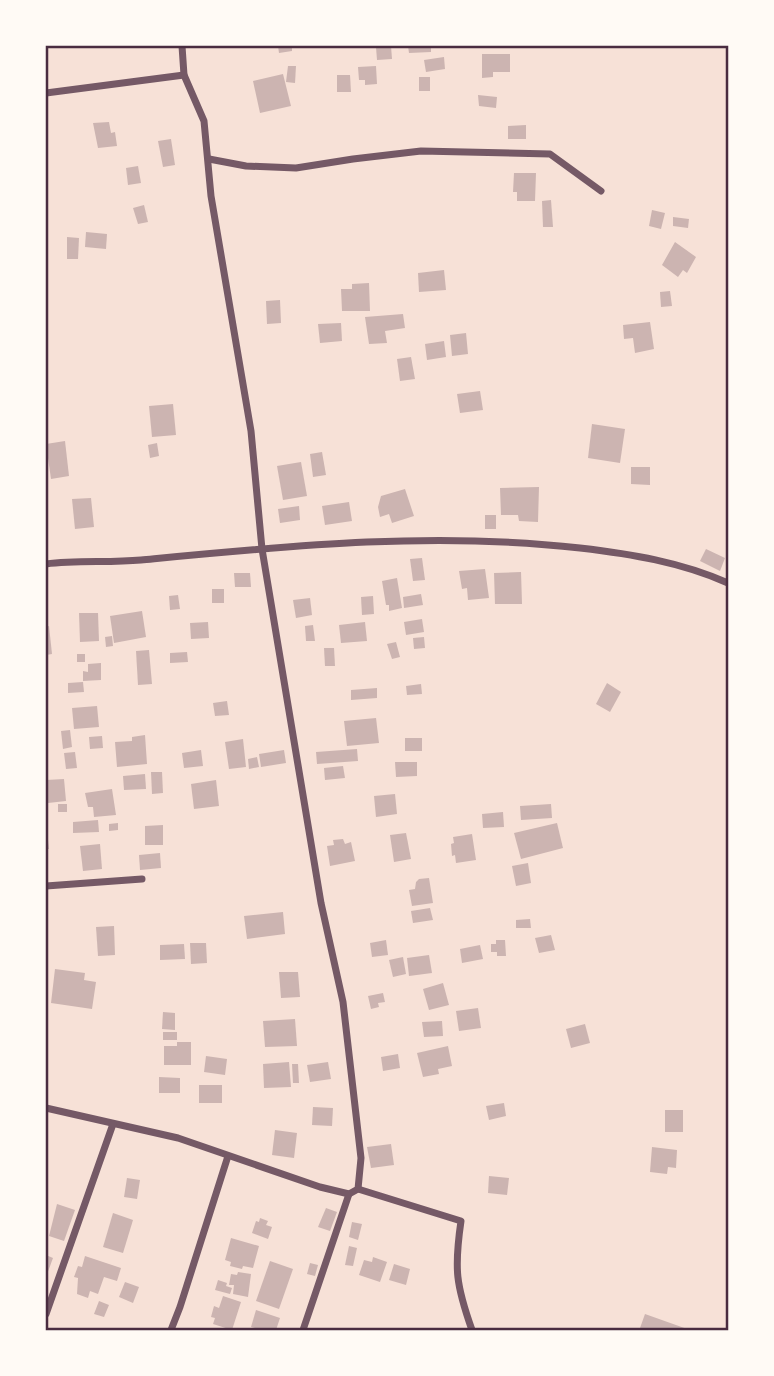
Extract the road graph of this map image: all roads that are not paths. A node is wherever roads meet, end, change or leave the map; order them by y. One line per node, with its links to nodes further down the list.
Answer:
1 (182, 46): 2 (street)
2 (184, 75): 3 (street); 4 (street)
3 (46, 93)
4 (209, 159): 5 (street); 6 (street)
5 (601, 191)
6 (262, 549): 7 (street); 8 (street); 14 (street)
7 (46, 564)
8 (729, 583)
9 (142, 880): 10 (street)
10 (46, 886)
11 (46, 1108): 12 (street)
12 (114, 1124): 13 (street); 16 (street)
13 (228, 1156): 15 (street); 18 (street)
14 (358, 1189): 15 (street); 17 (street)
15 (349, 1194): 19 (street)
16 (46, 1314)
17 (472, 1329)
18 (171, 1331)
19 (303, 1331)

